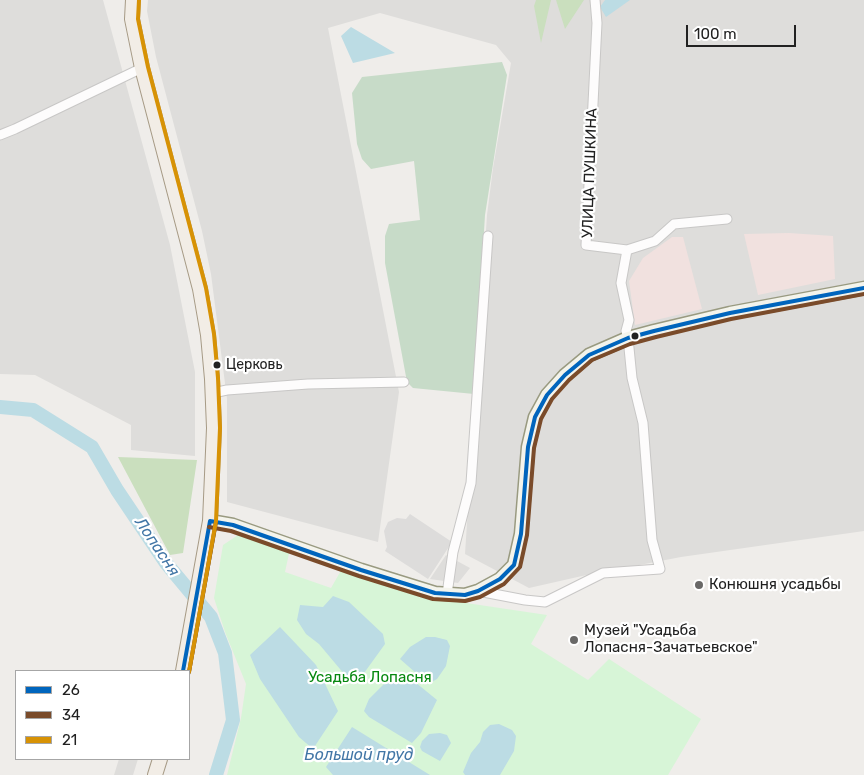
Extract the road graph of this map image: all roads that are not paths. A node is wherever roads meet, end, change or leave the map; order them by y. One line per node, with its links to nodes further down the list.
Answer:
1 (133, 0): 3 (main road)
2 (595, 0): 7 (street, УЛИЦА ПУШКИНА)
3 (142, 68): 4 (street); 11 (main road)
4 (0, 135)
5 (727, 219): 7 (street)
6 (488, 236): 14 (street)
7 (627, 250): 9 (street)
8 (864, 288): 9 (main road)
9 (628, 338): 13 (main road); 13 (street)
10 (404, 382): 11 (street)
11 (213, 393): 12 (main road)
12 (210, 521): 14 (main road); 15 (main road)
13 (478, 591): 14 (main road)
14 (447, 594)
15 (183, 670)
16 (160, 760): 17 (main road)
17 (155, 775)

